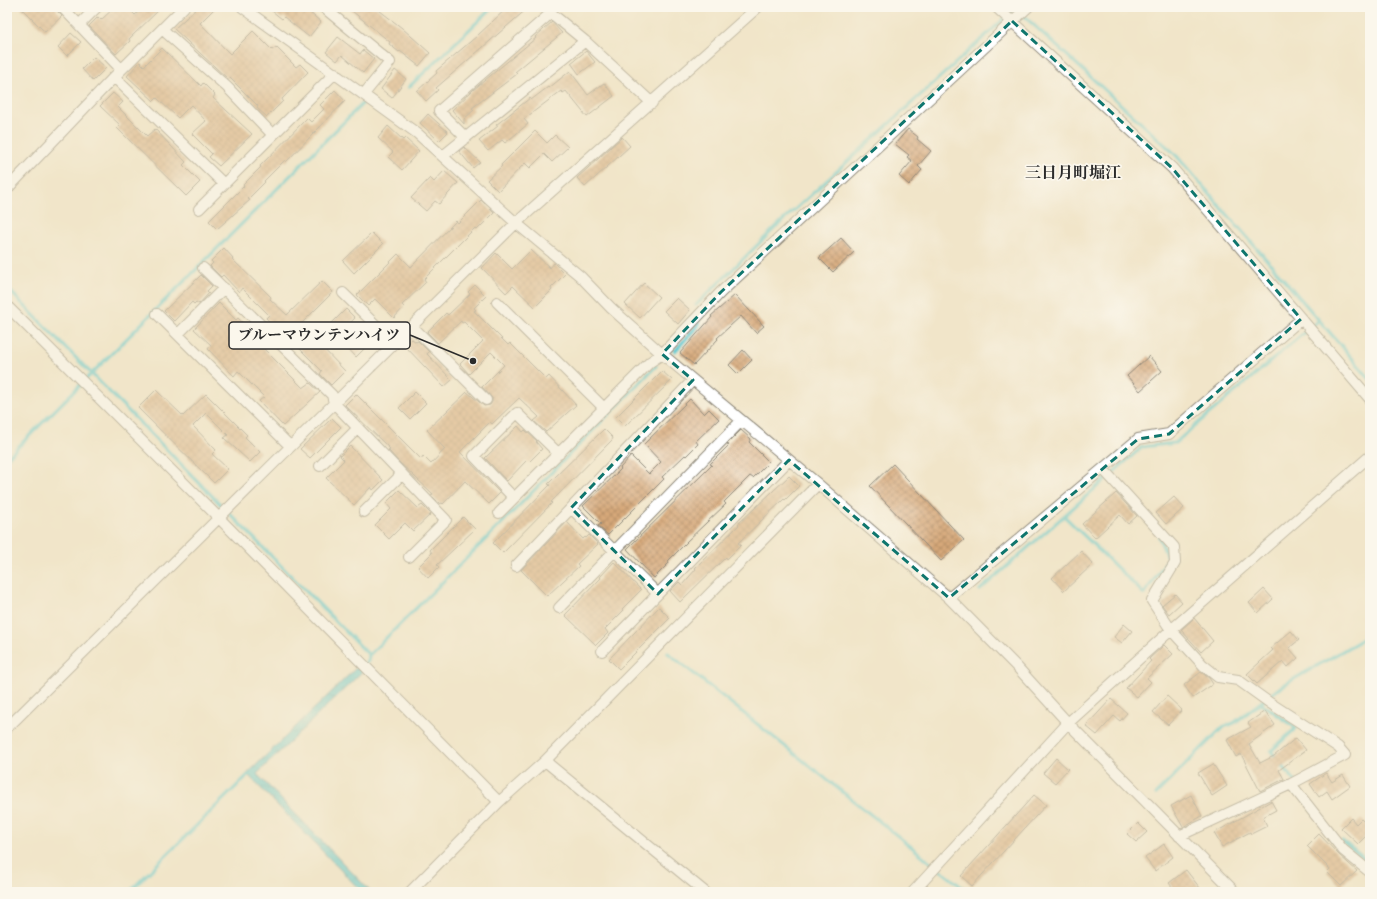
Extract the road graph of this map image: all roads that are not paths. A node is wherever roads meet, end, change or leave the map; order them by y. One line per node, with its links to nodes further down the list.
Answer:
1 (62, 7): 10 (street)
2 (97, 7): 10 (street)
3 (184, 7): 11 (street)
4 (242, 7): 14 (street)
5 (323, 7): 15 (street)
6 (758, 7): 16 (street)
7 (1027, 8): 9 (street)
8 (999, 9): 9 (street)
9 (1012, 21): 30 (street); 34 (street)
10 (80, 25): 13 (street)
11 (162, 29): 13 (street); 17 (street)
12 (585, 41): 16 (street); 18 (street); 18 (street)
13 (118, 73): 20 (street); 21 (street)
14 (335, 73): 15 (street); 17 (street)
15 (364, 94): 19 (street)
16 (652, 103): 23 (street)
17 (273, 135): 20 (street)
18 (466, 138): 19 (street)
19 (443, 156): 23 (street)
20 (224, 184): 22 (street)
21 (7, 189)
22 (199, 209)
23 (516, 223): 31 (street); 34 (street)
24 (203, 268): 25 (street)
25 (224, 288): 32 (street); 38 (street)
26 (343, 293): 33 (street)
27 (498, 302): 39 (street)
28 (7, 306): 54 (street)
29 (157, 314): 32 (street)
30 (1300, 319): 36 (street); 47 (street)
31 (412, 326): 33 (street); 37 (street)
32 (178, 334): 42 (street)
33 (394, 343): 38 (street)
34 (662, 354): 35 (street); 39 (street)
35 (693, 380): 40 (street); 51 (street)
36 (1370, 399)
37 (486, 400)
38 (334, 403): 41 (street); 42 (street)
39 (604, 408): 43 (street)
40 (741, 421): 45 (street); 55 (street)
41 (358, 428): 46 (street); 48 (street)
42 (290, 446): 54 (street)
43 (559, 454): 50 (street); 50 (street)
44 (1370, 456): 61 (street)
45 (789, 460): 49 (street); 58 (street)
46 (320, 466)
47 (1103, 469): 59 (street); 61 (street)
48 (402, 474): 52 (street); 56 (street)
49 (818, 484): 59 (street); 65 (street)
50 (514, 498): 53 (street)
51 (571, 508): 55 (street); 57 (street)
52 (364, 512)
53 (499, 513)
54 (218, 517): 64 (street); 67 (street)
55 (614, 551): 58 (street); 60 (street)
56 (409, 557)
57 (516, 566)
58 (658, 594): 62 (street)
59 (949, 598): 63 (street)
60 (559, 608)
61 (1171, 630): 63 (street); 66 (street)
62 (602, 651)
63 (1068, 723): 68 (street); 72 (street)
64 (7, 728)
65 (545, 761): 67 (street); 71 (street)
66 (1295, 782): 68 (street); 69 (street)
67 (499, 802): 70 (street)
68 (1179, 836): 73 (street)
69 (1370, 872)
70 (410, 892)
71 (705, 892)
72 (913, 892)
73 (1235, 892)

